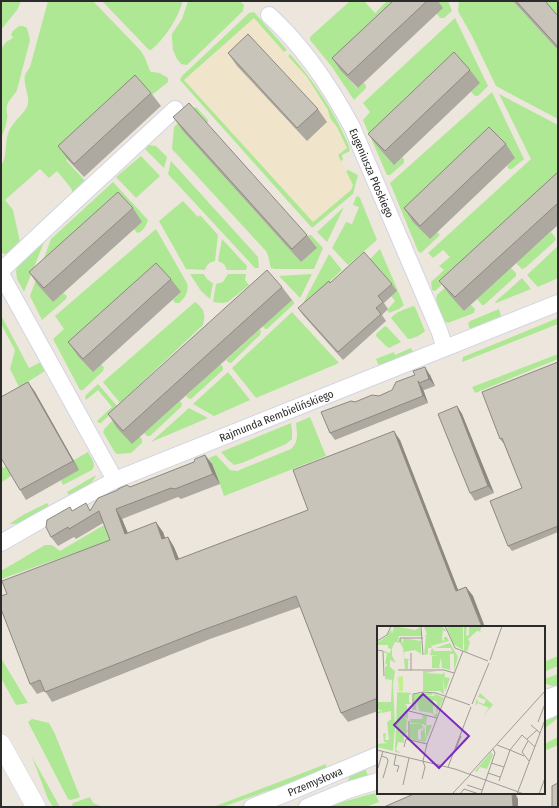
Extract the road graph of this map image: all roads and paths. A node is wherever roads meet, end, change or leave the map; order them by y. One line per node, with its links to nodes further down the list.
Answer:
1 (269, 15): 6 (street, Eugeniusza Płoskiego)
2 (175, 109): 3 (street)
3 (1, 271)
4 (1, 274): 7 (street)
5 (558, 303): 6 (street, Rajmunda Rembielińskiego)
6 (445, 348): 7 (street, Rajmunda Rembielińskiego)
7 (115, 480): 8 (street, Rajmunda Rembielińskiego)
8 (1, 543)
9 (558, 694): 10 (street)
10 (545, 699)
11 (558, 706): 12 (street)
12 (545, 712)
13 (1, 744): 16 (street)
14 (377, 755): 17 (street, Przemysłowa)
15 (377, 781): 18 (street, Przemysłowa)
16 (36, 807)
17 (252, 807)
18 (307, 807)

